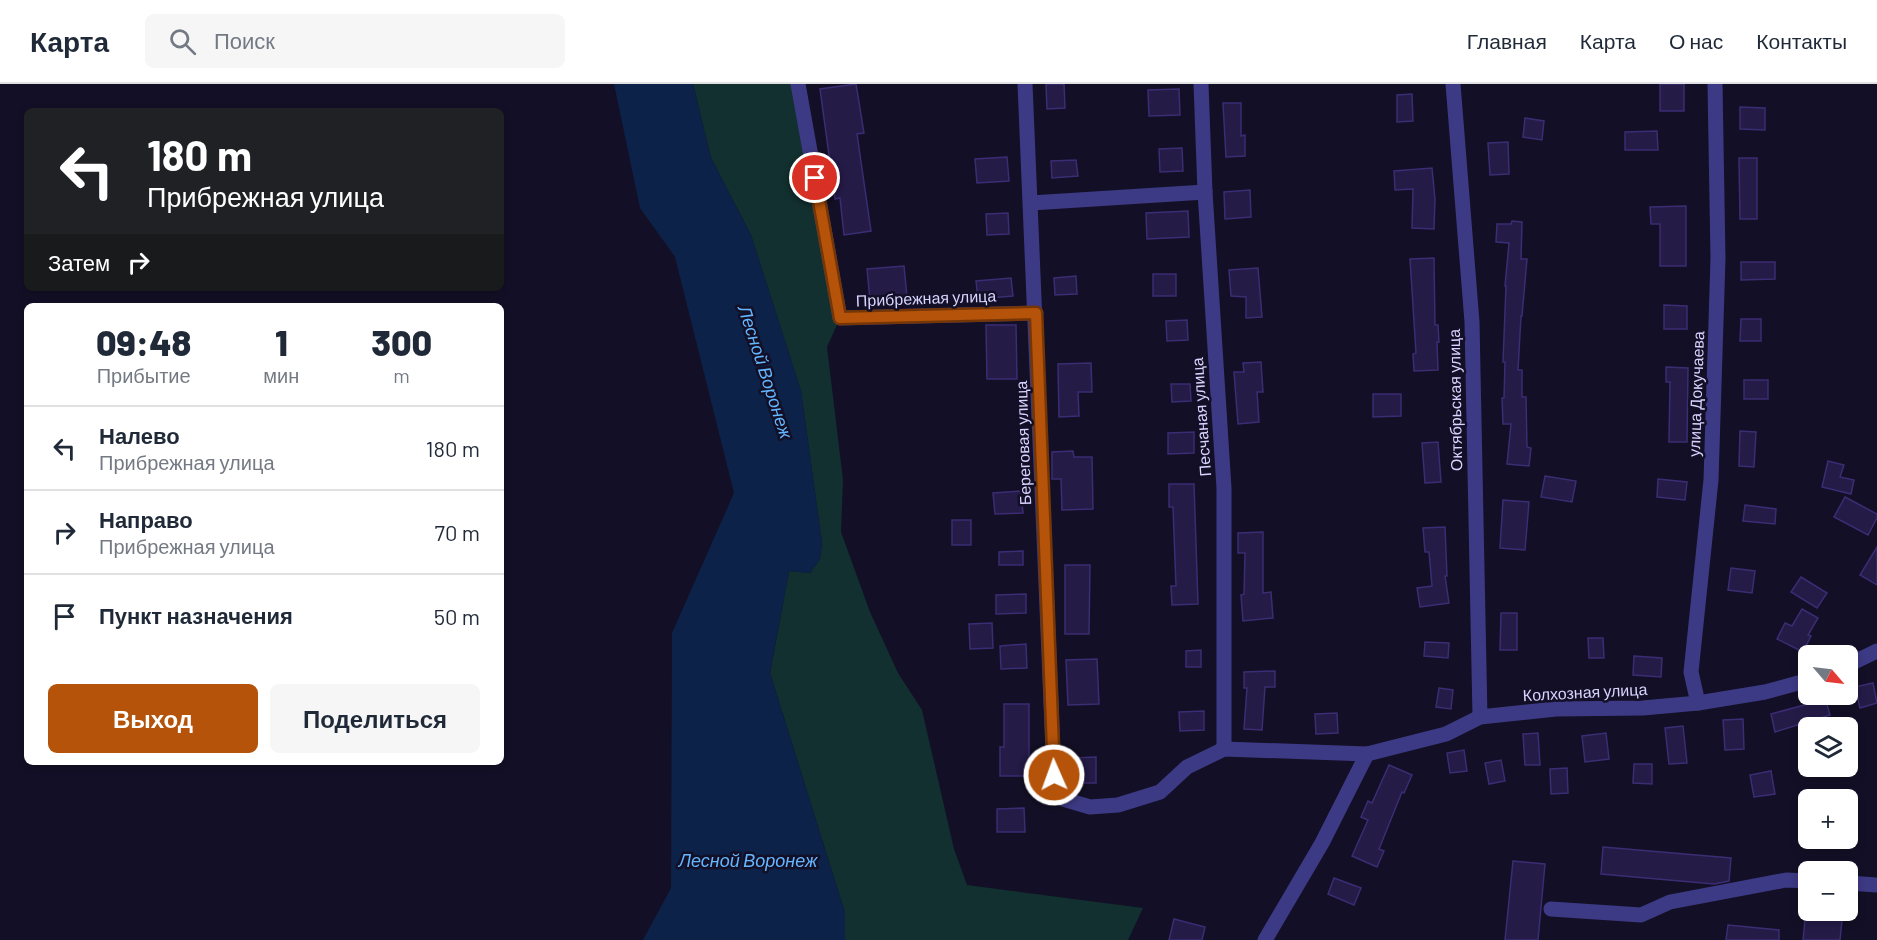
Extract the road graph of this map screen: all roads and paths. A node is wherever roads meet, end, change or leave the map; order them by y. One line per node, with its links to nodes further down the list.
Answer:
1 (798, 84): 8 (street, Прибрежная улица)
2 (1025, 84): 7 (street, Береговая улица)
3 (1201, 84): 6 (street, Песчаная улица)
4 (1453, 84): 13 (street, Октябрьская улица)
5 (1715, 84): 12 (street, улица Докучаева)
6 (1205, 192): 7 (street); 14 (street, Песчаная улица)
7 (1031, 203): 8 (street, Береговая улица)
8 (1036, 313): 14 (street, Береговая улица)
9 (1877, 651): 10 (street)
10 (1858, 660)
11 (1798, 683): 12 (street, Колхозная улица)
12 (1698, 702): 13 (street, Колхозная улица)
13 (1480, 717): 15 (street, Колхозная улица)
14 (1224, 749): 15 (street, Колхозная улица)
15 (1367, 754): 20 (street)
16 (1798, 880): 19 (street)
17 (1858, 884): 18 (street)
18 (1877, 885)
19 (1551, 909)
20 (1265, 940)

